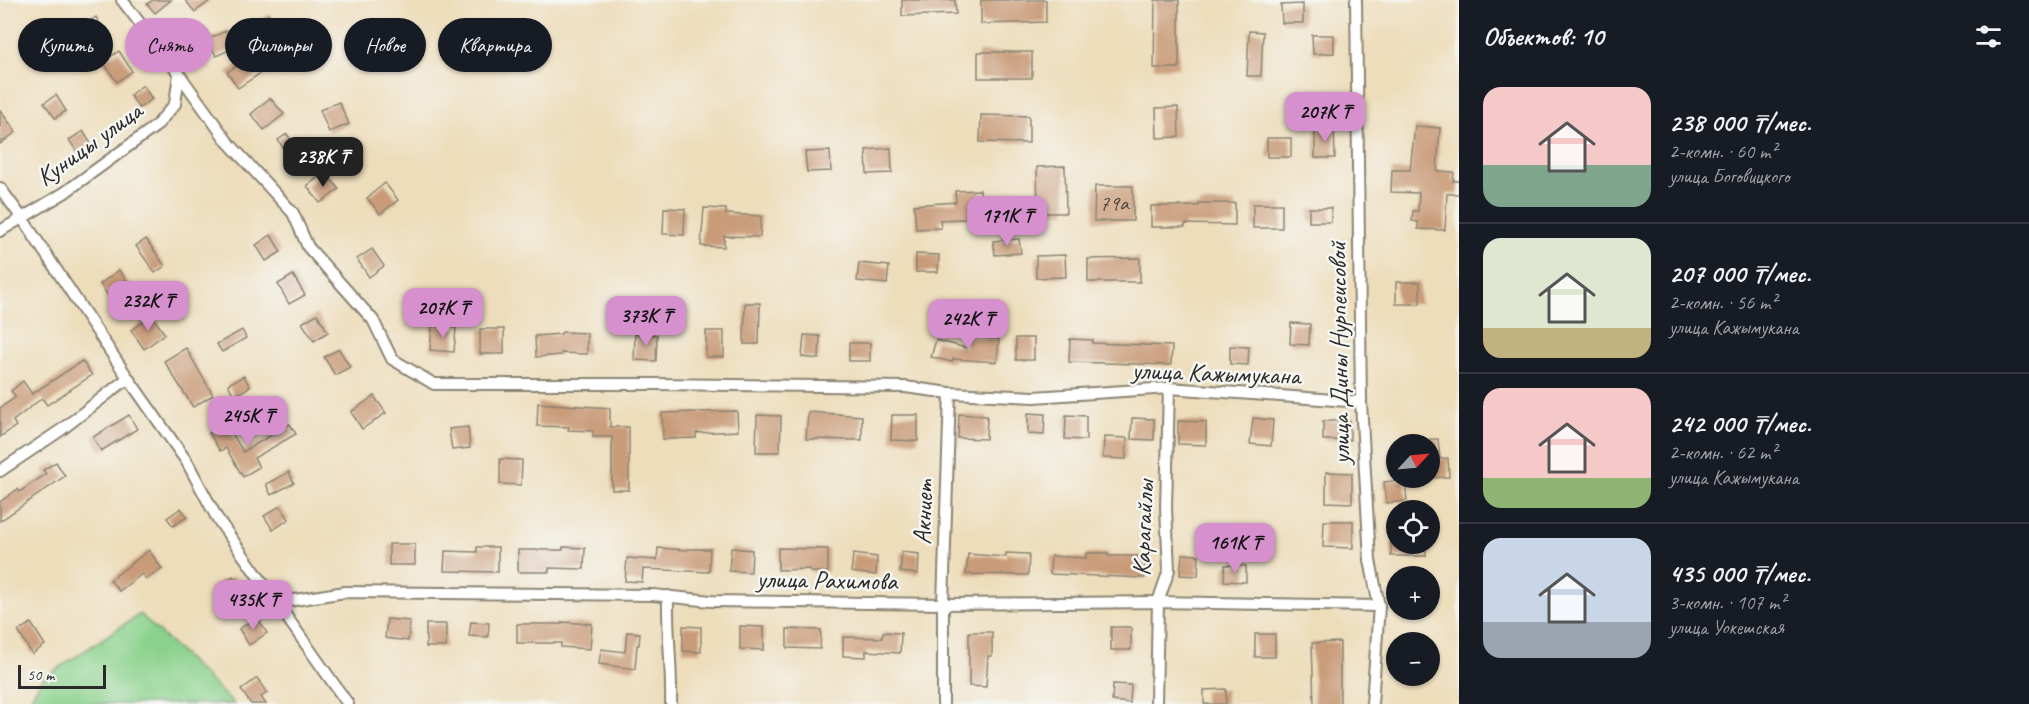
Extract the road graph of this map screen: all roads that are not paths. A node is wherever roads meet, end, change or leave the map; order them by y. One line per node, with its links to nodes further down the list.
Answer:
1 (122, 0): 3 (street, улица Кажымукана)
2 (1356, 0): 10 (street, улица Дины Нурпеисовой)
3 (179, 74): 5 (street, Куницы улица); 9 (street, улица Кажымукана)
4 (0, 188): 5 (street)
5 (22, 218): 6 (street, Куницы улица); 7 (street)
6 (0, 231)
7 (128, 378): 11 (street); 14 (street)
8 (1169, 388): 9 (street, улица Кажымукана); 10 (street, улица Кажымукана); 13 (street, Карагайлы)
9 (950, 393): 15 (street, Акниет)
10 (1361, 402): 16 (street, улица Дины Нурпеисовой)
11 (0, 471)
12 (668, 596): 14 (street, улица Рахимова); 15 (street, улица Рахимова); 18 (street)
13 (1158, 602): 15 (street, улица Рахимова); 16 (street, улица Рахимова); 20 (street, Карагайлы)
14 (276, 603): 17 (street)
15 (943, 604): 19 (street, Акниет)
16 (1379, 606): 21 (street, улица Дины Нурпеисовой)
17 (348, 704)
18 (671, 704)
19 (943, 704)
20 (1156, 704)
21 (1372, 704)

